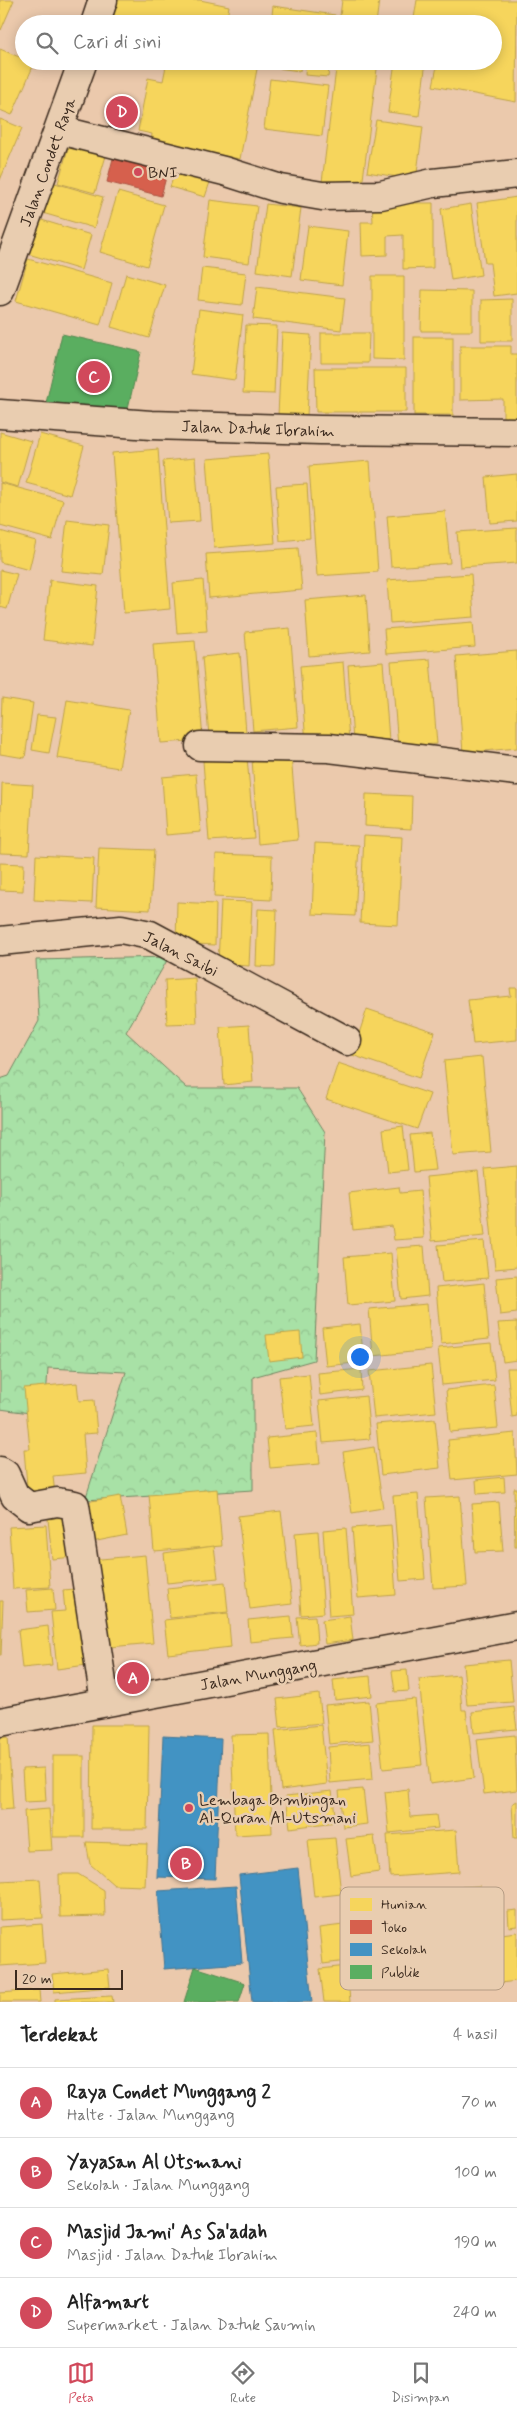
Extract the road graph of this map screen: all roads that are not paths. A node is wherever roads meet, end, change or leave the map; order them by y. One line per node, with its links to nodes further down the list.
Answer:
1 (103, 0): 2 (street)
2 (98, 15)
3 (80, 70): 4 (street, Jalan Condet Raya)
4 (59, 130): 5 (street); 6 (street, Jalan Condet Raya)
5 (517, 174)
6 (0, 291)
7 (0, 414): 8 (street, Jalan Datuk Ibrahim)
8 (517, 432)
9 (200, 746): 10 (street)
10 (517, 771)
11 (0, 941): 12 (street, Jalan Saibi)
12 (346, 1041)
13 (0, 1471): 15 (street)
14 (517, 1626): 15 (street, Jalan Munggang)
15 (105, 1702): 16 (street, Jalan Munggang)
16 (0, 1722)

